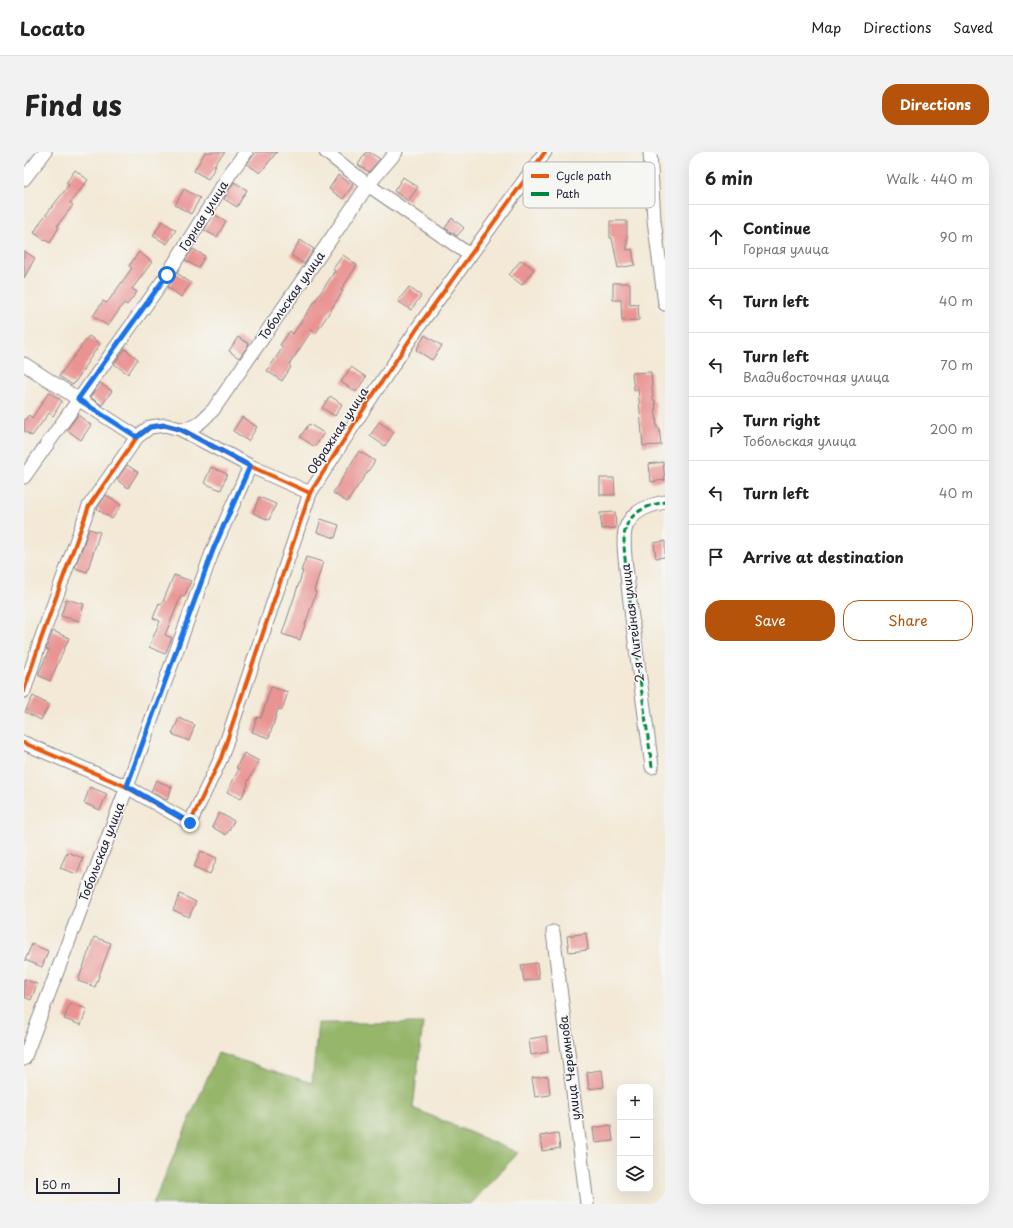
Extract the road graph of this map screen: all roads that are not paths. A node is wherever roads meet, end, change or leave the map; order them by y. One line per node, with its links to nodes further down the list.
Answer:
1 (45, 152): 9 (street)
2 (246, 152): 18 (street, Горная улица)
3 (326, 152): 12 (street)
4 (396, 152): 12 (street, Тобольская улица)
5 (545, 152): 7 (street, Овражная улица)
6 (650, 152): 8 (street)
7 (538, 162)
8 (651, 162)
9 (29, 164): 10 (street)
10 (24, 179)
11 (523, 182): 14 (street, Овражная улица)
12 (368, 184): 14 (street); 19 (street, Тобольская улица)
13 (653, 208): 15 (street)
14 (470, 255): 23 (street, Овражная улица)
15 (664, 284): 16 (street)
16 (665, 304)
17 (24, 364): 18 (street)
18 (78, 399): 20 (street); 22 (street, Горная улица)
19 (180, 429): 20 (street); 21 (street)
20 (137, 437): 25 (street)
21 (250, 466): 23 (street); 28 (street, Тобольская улица)
22 (24, 477)
23 (310, 493): 28 (street, Овражная улица)
24 (665, 502): 27 (street, 2-я Литейная улица)
25 (24, 690)
26 (24, 743): 28 (street)
27 (652, 767)
28 (127, 786): 30 (street, Тобольская улица)
29 (553, 932): 31 (street, улица Черемнова)
30 (24, 1058)
31 (587, 1204)

